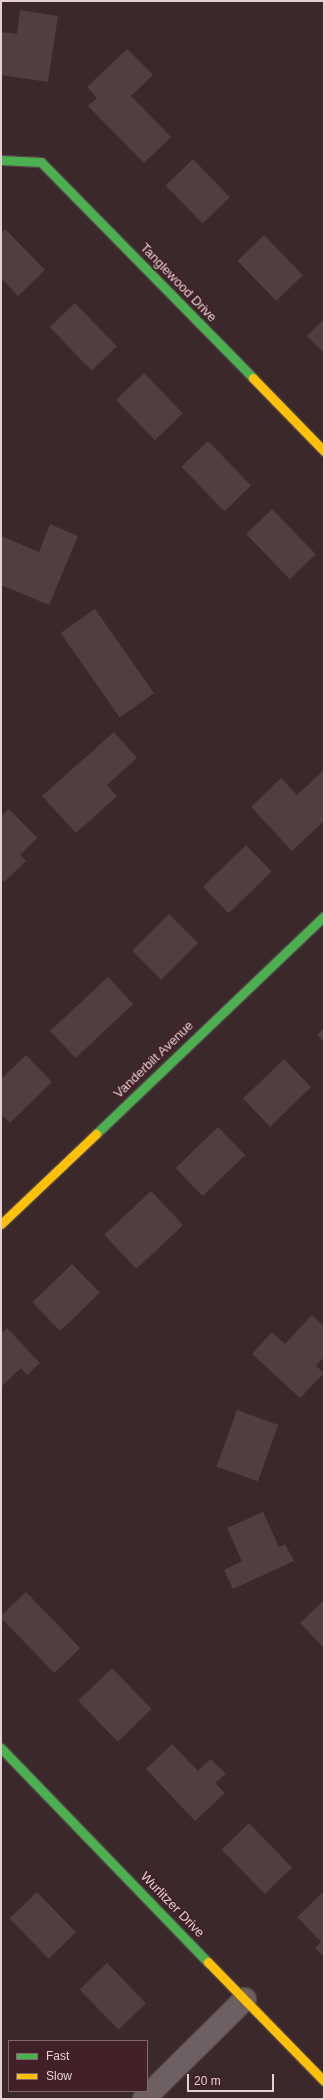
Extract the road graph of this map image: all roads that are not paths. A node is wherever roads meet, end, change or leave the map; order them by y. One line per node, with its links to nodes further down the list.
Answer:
1 (1, 160): 2 (street, Tanglewood Drive)
2 (324, 451)
3 (324, 916): 4 (street, Vanderbilt Avenue)
4 (1, 1224)
5 (1, 1748): 6 (street, Wurlitzer Drive)
6 (245, 1999): 7 (street, Wurlitzer Drive); 8 (street)
7 (324, 2081)
8 (144, 2099)

